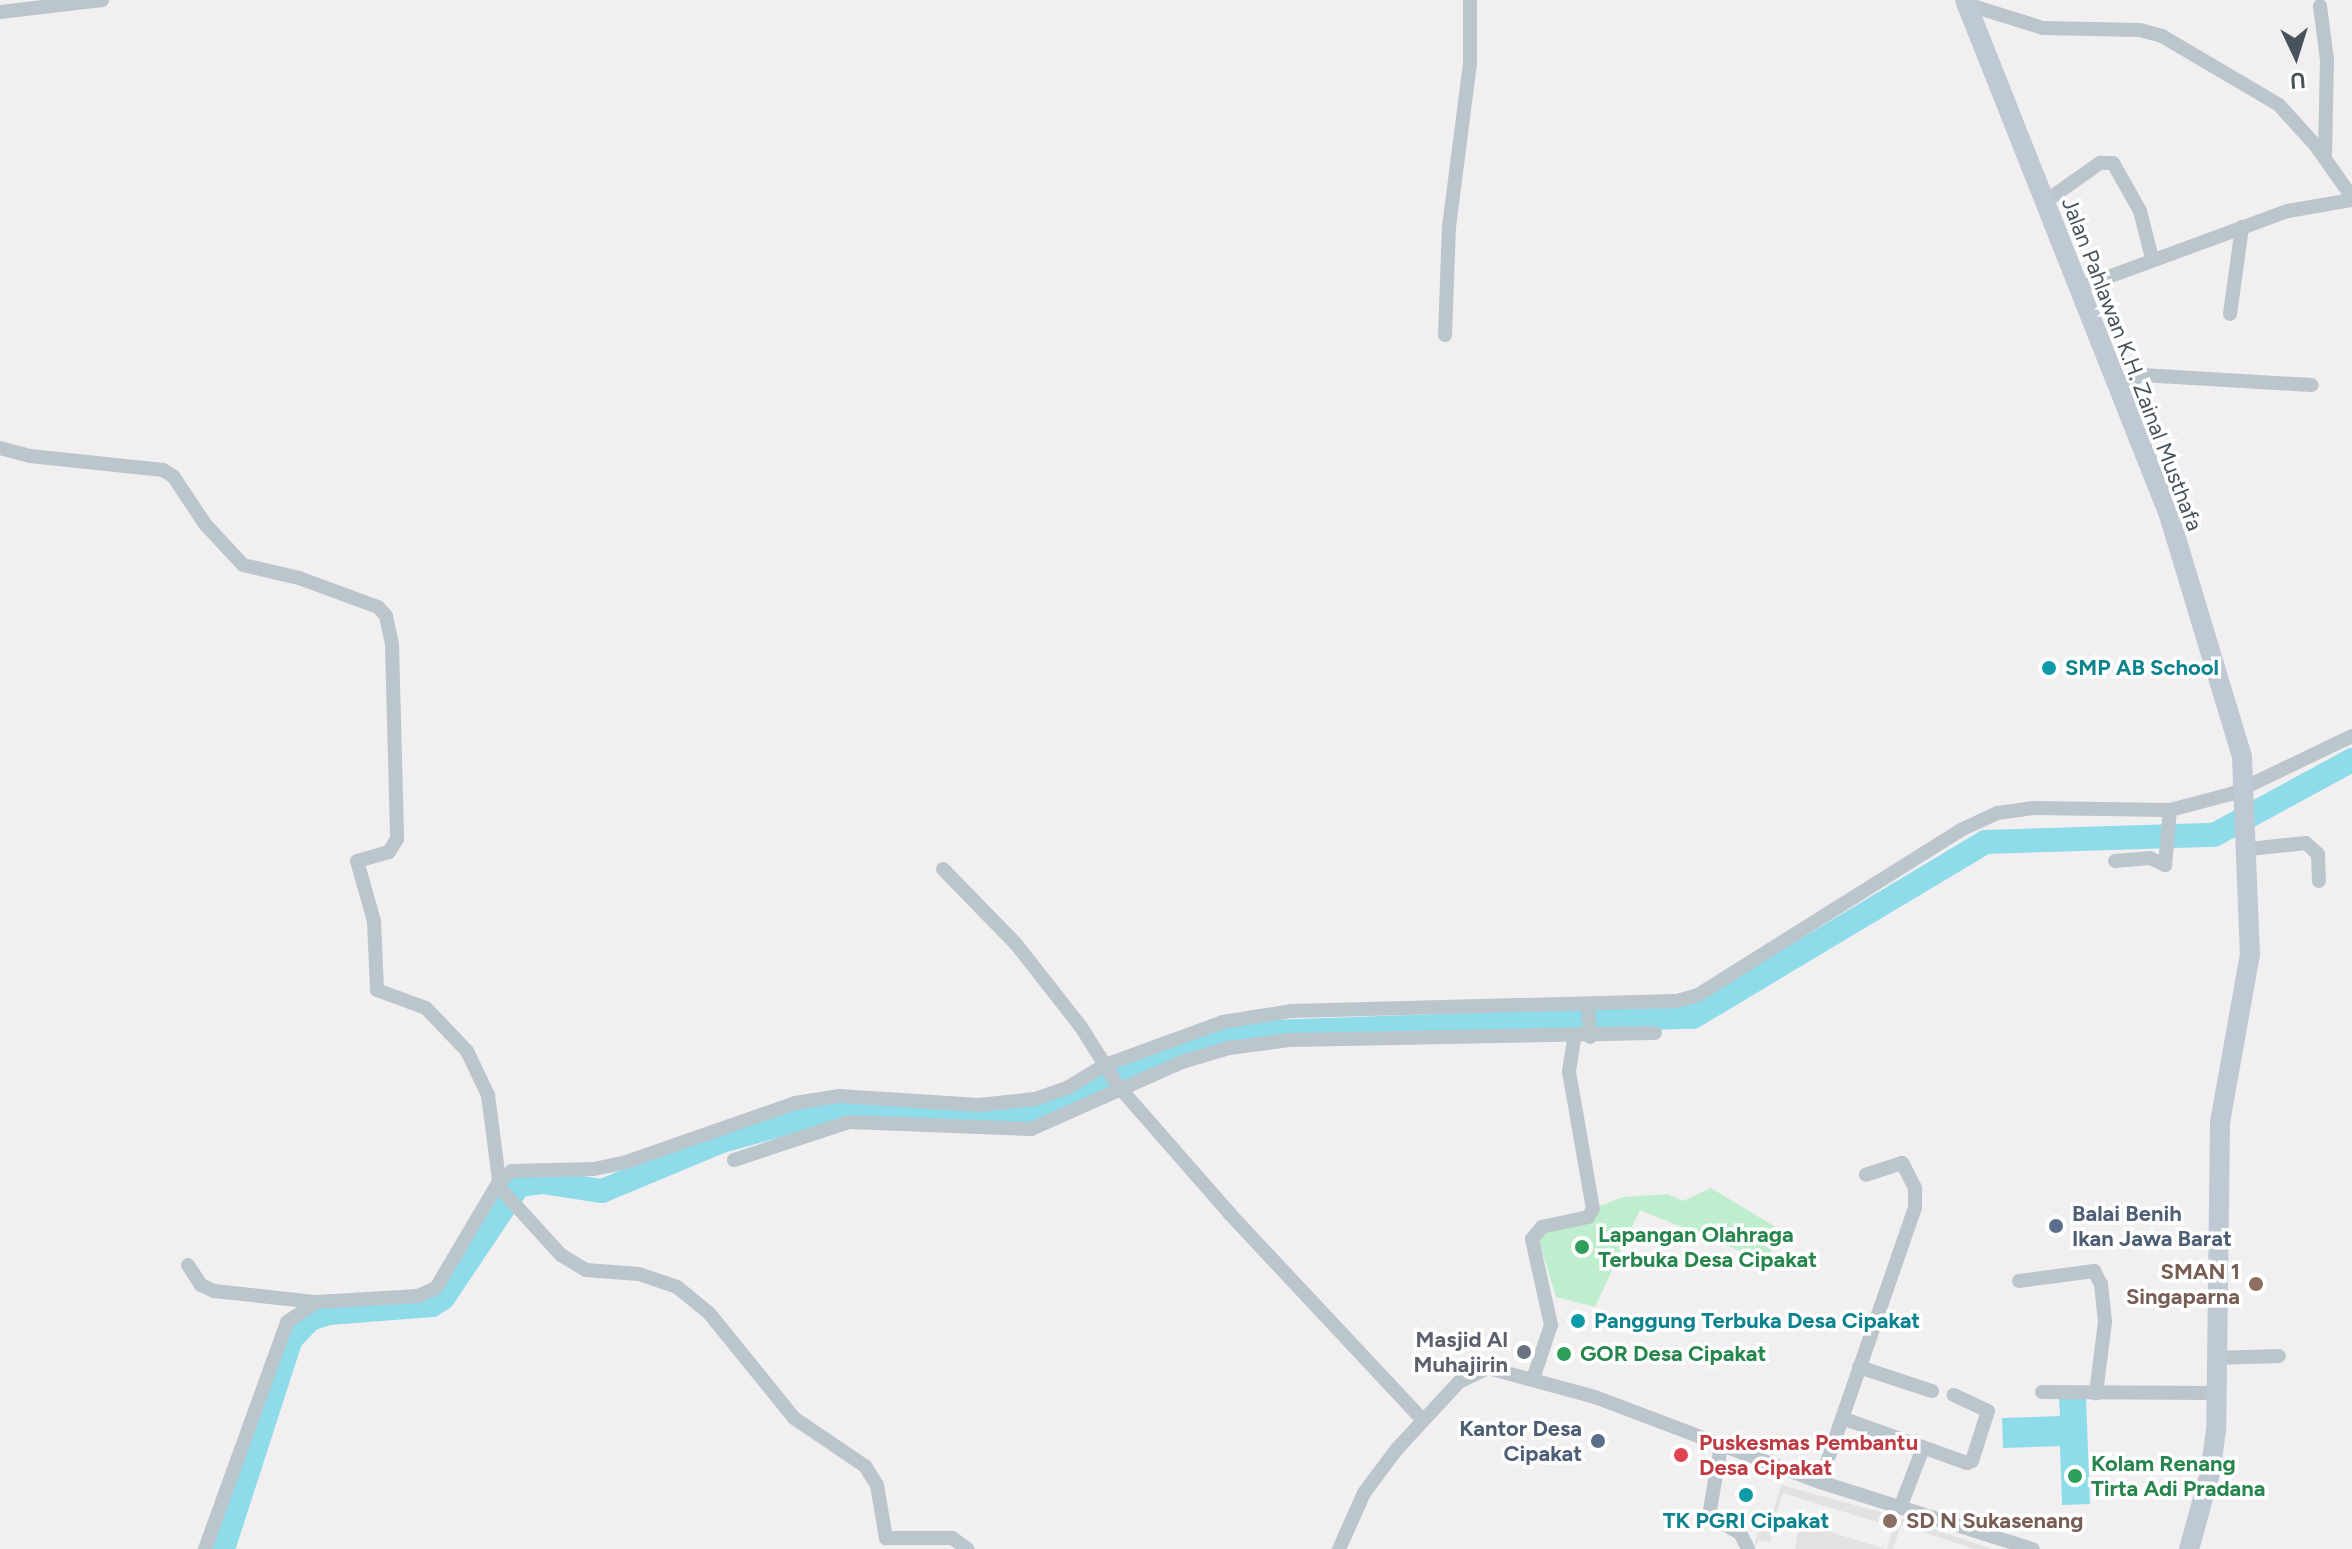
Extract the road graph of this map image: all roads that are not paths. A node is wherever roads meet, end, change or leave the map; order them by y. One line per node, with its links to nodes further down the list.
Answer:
1 (102, 0): 5 (street)
2 (1470, 0): 13 (street)
3 (1965, 2): 6 (street); 8 (street, Jalan Pahlawan K.H. Zainal Musthafa)
4 (2320, 6): 6 (street)
5 (0, 12)
6 (2325, 159): 7 (street)
7 (2352, 199): 9 (street)
8 (2043, 203): 10 (street); 11 (street, Jalan Pahlawan K.H. Zainal Musthafa)
9 (2242, 227): 10 (street); 12 (street)
10 (2152, 258): 11 (street)
11 (2081, 287): 15 (street, Jalan Pahlawan K.H. Zainal Musthafa)
12 (2230, 314)
13 (1445, 335)
14 (2312, 385): 15 (street)
15 (2115, 386): 18 (street, Jalan Pahlawan K.H. Zainal Musthafa)
16 (0, 448): 32 (street)
17 (2352, 736): 18 (street)
18 (2246, 792): 19 (street); 20 (street, Jalan Pahlawan K.H. Zainal Musthafa)
19 (2170, 810): 21 (street); 24 (street)
20 (2249, 844): 23 (street); 37 (street, Jalan Pahlawan K.H. Zainal Musthafa)
21 (2115, 861)
22 (943, 869): 28 (street)
23 (2319, 881)
24 (1588, 1010): 26 (street); 28 (street)
25 (1655, 1033): 26 (street)
26 (1590, 1035): 27 (street)
27 (1574, 1038): 29 (street); 39 (street)
28 (1106, 1068): 29 (street); 32 (street)
29 (1121, 1089): 30 (street); 46 (street)
30 (734, 1160)
31 (1866, 1175): 38 (street)
32 (500, 1187): 35 (street); 52 (street)
33 (188, 1265): 35 (street)
34 (2019, 1281): 42 (street)
35 (317, 1302): 51 (street)
36 (2279, 1356): 37 (street)
37 (2215, 1358): 43 (street, Jalan Pahlawan K.H. Zainal Musthafa)
38 (1859, 1367): 40 (street); 45 (street)
39 (1533, 1379): 46 (street); 47 (street)
40 (1932, 1391)
41 (2042, 1392): 42 (street)
42 (2096, 1393): 43 (street)
43 (2216, 1393): 56 (street, Jalan Pahlawan K.H. Zainal Musthafa)
44 (1954, 1395): 48 (street)
45 (1842, 1418): 48 (street); 49 (street)
46 (1423, 1420): 53 (street)
47 (1721, 1446): 49 (street); 54 (street)
48 (1923, 1448): 50 (street)
49 (1820, 1482): 50 (street)
50 (1900, 1508): 55 (street)
51 (205, 1549)
52 (968, 1549)
53 (1339, 1549)
54 (1748, 1549)
55 (2033, 1549)
56 (2189, 1549)

